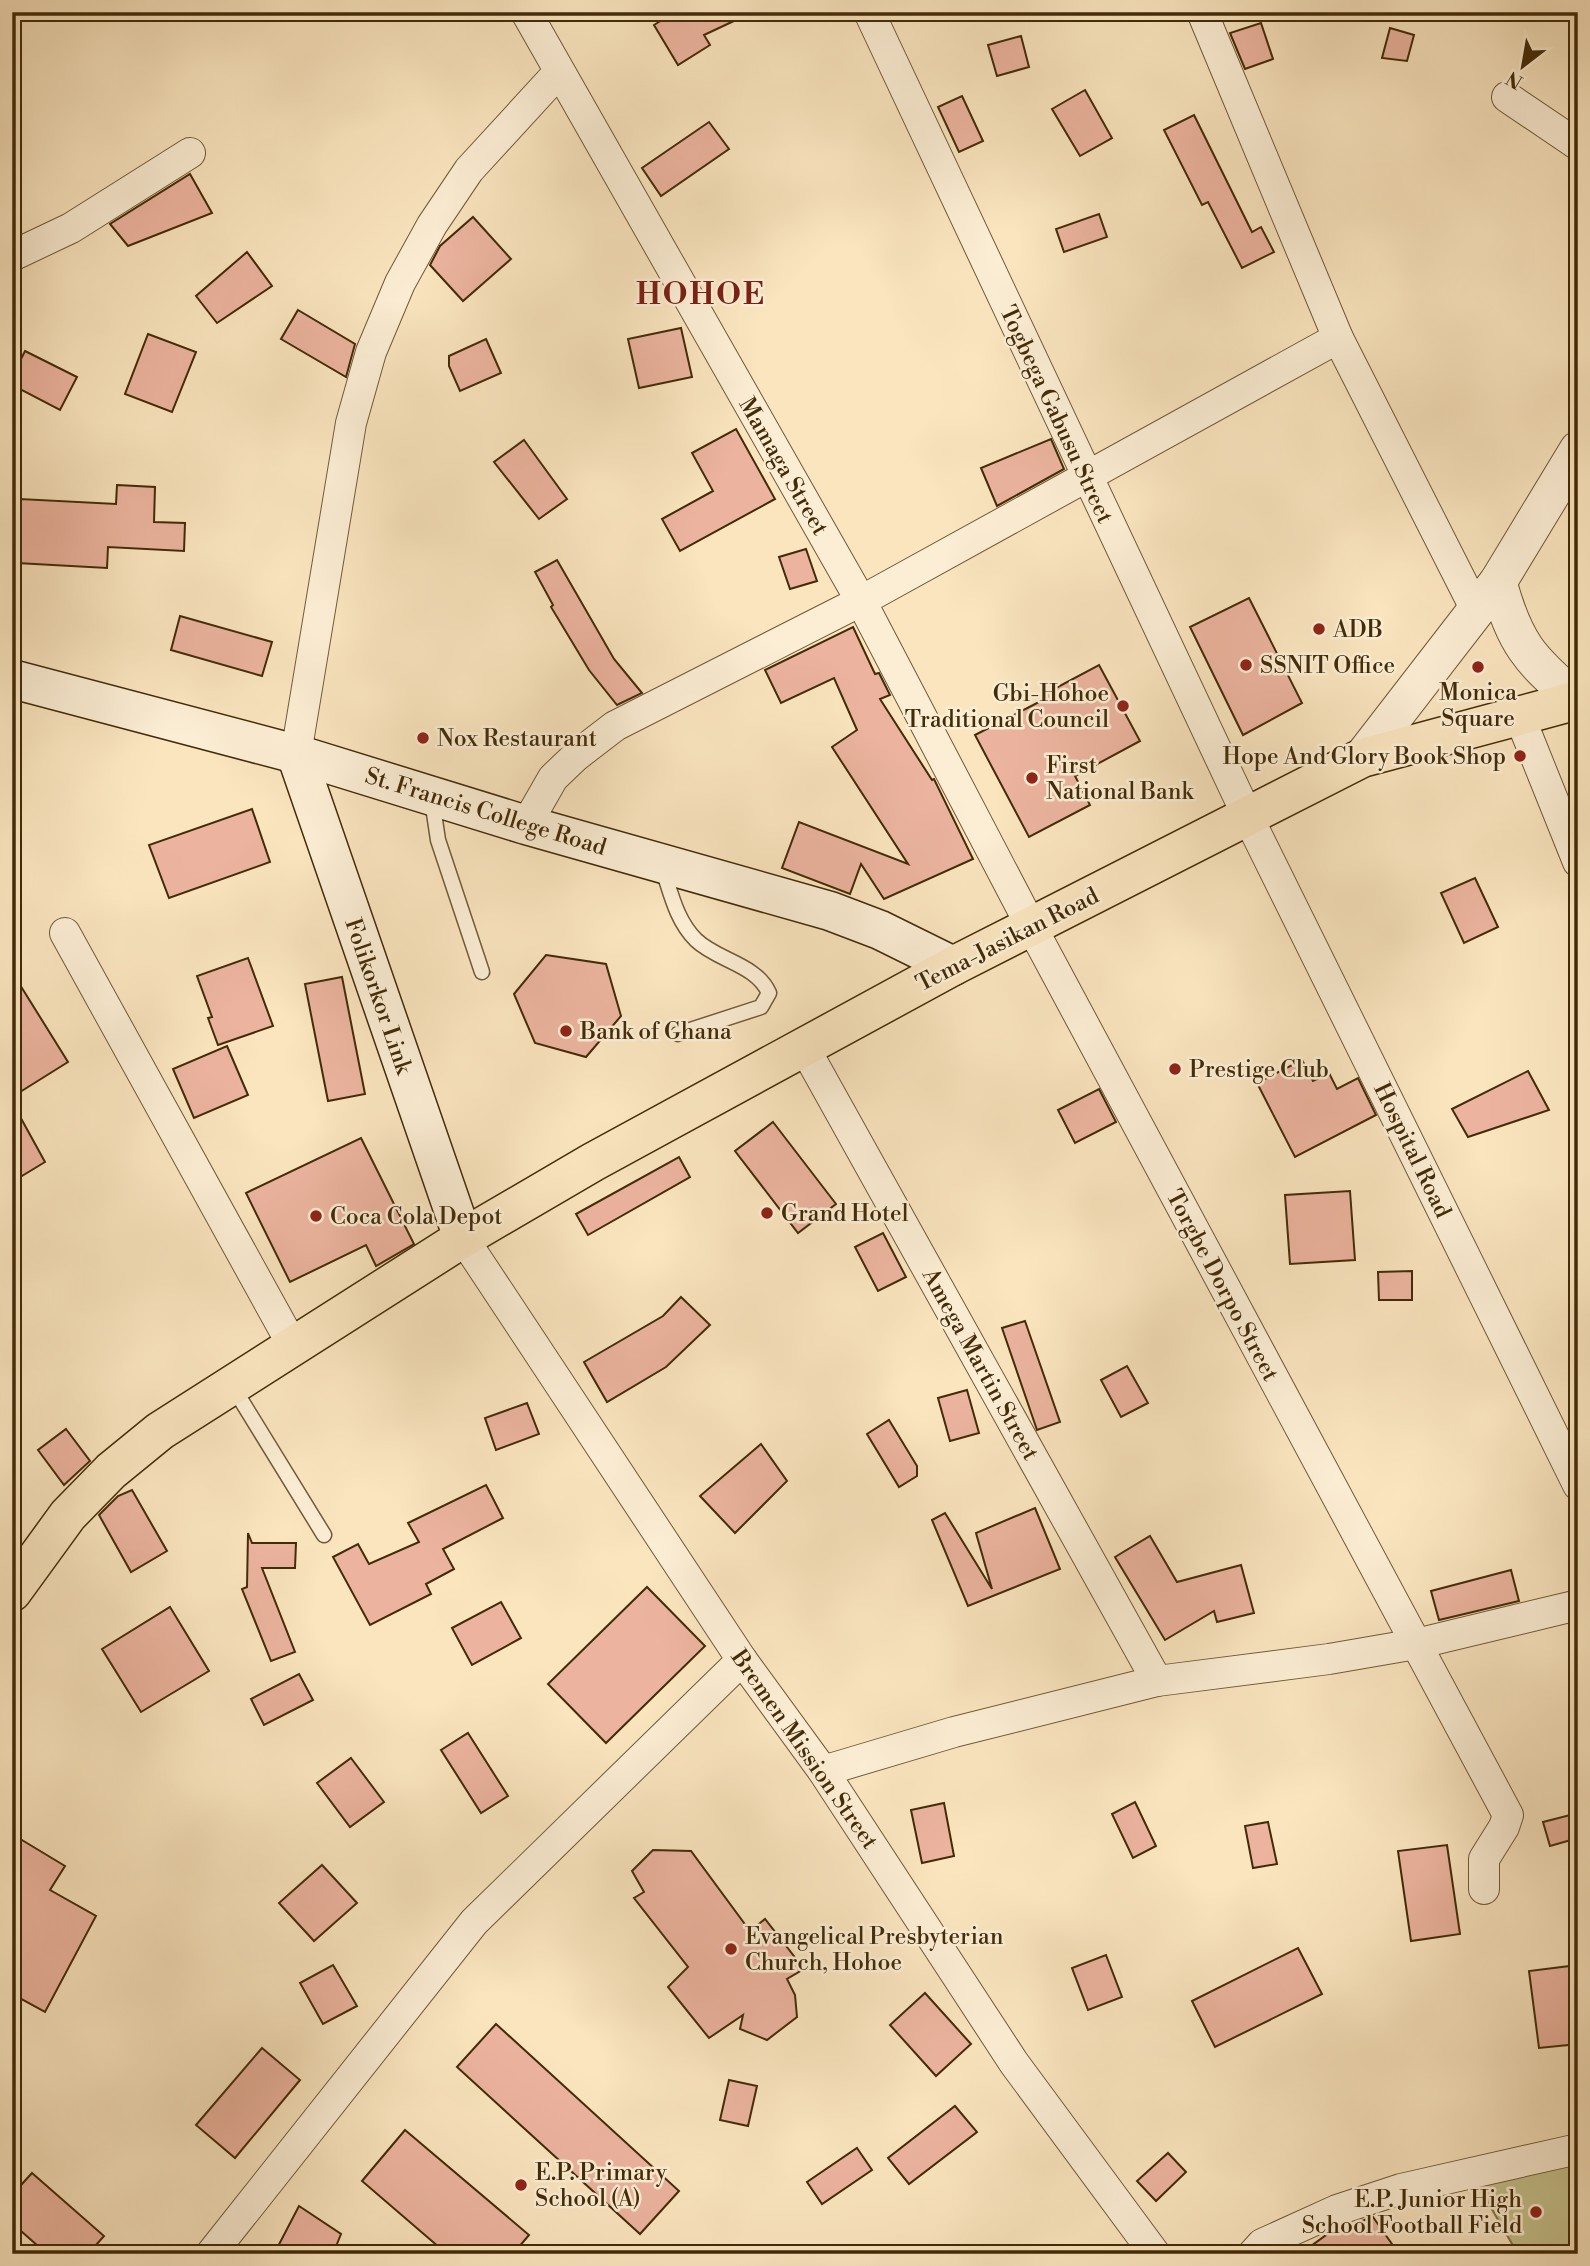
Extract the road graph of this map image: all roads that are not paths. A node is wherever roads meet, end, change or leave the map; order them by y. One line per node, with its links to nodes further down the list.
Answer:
1 (526, 12): 4 (street, Mamaga Street)
2 (869, 12): 11 (street, Togbega Gabusu Street)
3 (1202, 12): 9 (street)
4 (558, 73): 13 (street, Mamaga Street); 18 (street)
5 (1507, 97): 6 (street)
6 (1578, 145)
7 (190, 153): 8 (street)
8 (12, 256)
9 (1338, 338): 11 (street); 14 (street)
10 (1578, 450): 12 (street)
11 (1087, 478): 13 (street); 21 (street, Togbega Gabusu Street)
12 (1498, 582): 14 (street); 16 (street)
13 (861, 601): 22 (street); 25 (street, Mamaga Street)
14 (1477, 612): 19 (street)
15 (12, 679): 18 (main road, St. Francis College Road)
16 (1577, 700): 17 (highway, Tema-Jasikan Road)
17 (1519, 715): 19 (highway, Tema-Jasikan Road); 23 (street)
18 (296, 754): 20 (main road, St. Francis College Road); 31 (main road, Folikorkor Link)
19 (1362, 758): 21 (highway, Tema-Jasikan Road)
20 (432, 796): 22 (main road, St. Francis College Road); 28 (lane)
21 (1247, 816): 25 (highway, Tema-Jasikan Road); 34 (street, Hospital Road)
22 (526, 825): 24 (main road, St. Francis College Road)
23 (1578, 862)
24 (660, 863): 27 (main road, St. Francis College Road); 29 (lane)
25 (1031, 926): 27 (highway, Tema-Jasikan Road); 38 (street, Torgbe Dorpo Street)
26 (65, 933): 32 (street)
27 (953, 965): 30 (highway, Tema-Jasikan Road)
28 (482, 972)
29 (678, 1034)
30 (804, 1047): 31 (highway, Tema-Jasikan Road); 40 (street, Amega Martin Street)
31 (463, 1238): 32 (highway, Tema-Jasikan Road); 39 (street, Bremen Mission Street)
32 (293, 1346): 33 (highway, Tema-Jasikan Road)
33 (232, 1385): 35 (lane); 36 (highway, Tema-Jasikan Road)
34 (1578, 1485)
35 (324, 1535)
36 (12, 1592)
37 (1578, 1605): 38 (street)
38 (1416, 1644): 40 (street); 42 (street, Torgbe Dorpo Street)
39 (742, 1660): 41 (street, Bremen Mission Street); 44 (street)
40 (1157, 1681): 41 (street)
41 (824, 1771): 45 (street, Bremen Mission Street)
42 (1484, 1889)
43 (1578, 2149): 46 (street)
44 (211, 2254)
45 (1155, 2254)
46 (1253, 2254)

